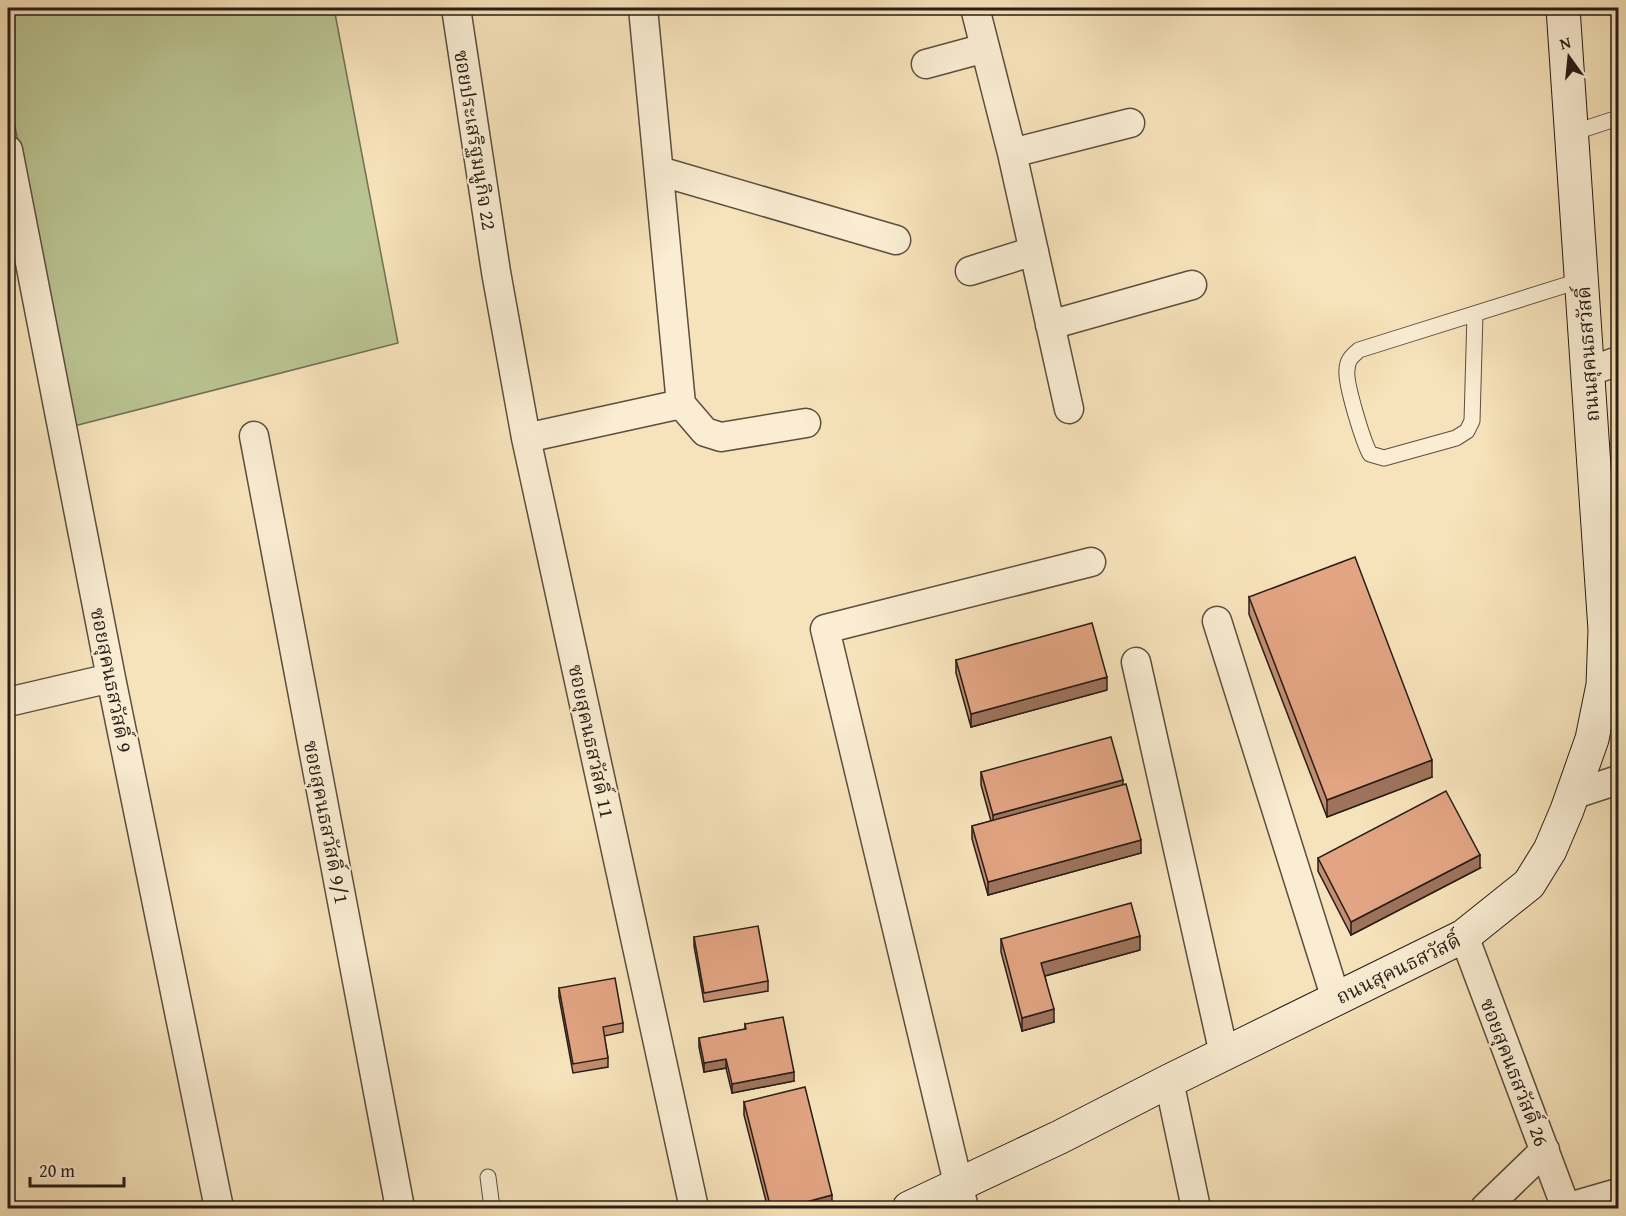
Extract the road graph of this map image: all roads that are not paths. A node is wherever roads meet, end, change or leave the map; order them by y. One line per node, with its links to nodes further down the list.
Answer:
1 (456, 8): 16 (street, ซอยประเสริฐมนูกิจ 22)
2 (643, 8): 12 (street)
3 (977, 8): 5 (street)
4 (1563, 8): 9 (main road, ถนนสุคนธสวัสดิ์)
5 (985, 48): 6 (street); 10 (street)
6 (926, 64)
7 (1618, 118): 9 (lane)
8 (1130, 123): 10 (street)
9 (1572, 133): 17 (main road, ถนนสุคนธสวัสดิ์)
10 (1012, 153): 14 (street)
11 (8, 154): 32 (street, ซอยสุคนธสวัสดิ์ 9)
12 (659, 171): 13 (street); 23 (street)
13 (897, 240)
14 (1034, 251): 15 (street); 20 (street)
15 (970, 271)
16 (496, 272): 27 (street, ซอยสุคนธสวัสดิ์ 11)
17 (1582, 280): 19 (lane); 22 (main road, ถนนสุคนธสวัสดิ์)
18 (1192, 285): 20 (street)
19 (1475, 314): 19 (lane)
20 (1050, 325): 24 (street)
21 (1618, 362): 22 (street)
22 (1588, 372): 29 (main road, ถนนสุคนธสวัสดิ์)
23 (681, 404): 25 (street); 27 (street)
24 (1069, 409)
25 (806, 423)
26 (254, 436): 46 (street, ซอยสุคนธสวัสดิ์ 9/1)
27 (526, 438): 48 (street, ซอยสุคนธสวัสดิ์ 11)
28 (1091, 562): 43 (street)
29 (1611, 605): 35 (main road, ถนนสุคนธสวัสดิ์)
30 (1216, 621): 37 (street)
31 (1136, 662): 38 (street)
32 (111, 678): 33 (street); 45 (street, ซอยสุคนธสวัสดิ์ 9)
33 (8, 702)
34 (1618, 780): 35 (street)
35 (1572, 795): 36 (main road, ถนนสุคนธสวัสดิ์)
36 (1464, 936): 37 (main road, ถนนสุคนธสวัสดิ์); 40 (street, ซอยสุคนธสวัสดิ์ 26)
37 (1336, 999): 38 (main road, ถนนสุคนธสวัสดิ์)
38 (1224, 1054): 39 (main road, ถนนสุคนธสวัสดิ์)
39 (1169, 1081): 43 (main road, ถนนสุคนธสวัสดิ์); 50 (street)
40 (1545, 1150): 44 (street, ซอยสุคนธสวัสดิ์ 26); 51 (street)
41 (489, 1177): 47 (lane)
42 (1618, 1193): 44 (street)
43 (962, 1196): 49 (main road, ถนนสุคนธสวัสดิ์)
44 (1566, 1208)
45 (219, 1209)
46 (400, 1209)
47 (492, 1209)
48 (694, 1209)
49 (909, 1209)
50 (1196, 1209)
51 (1485, 1209)

